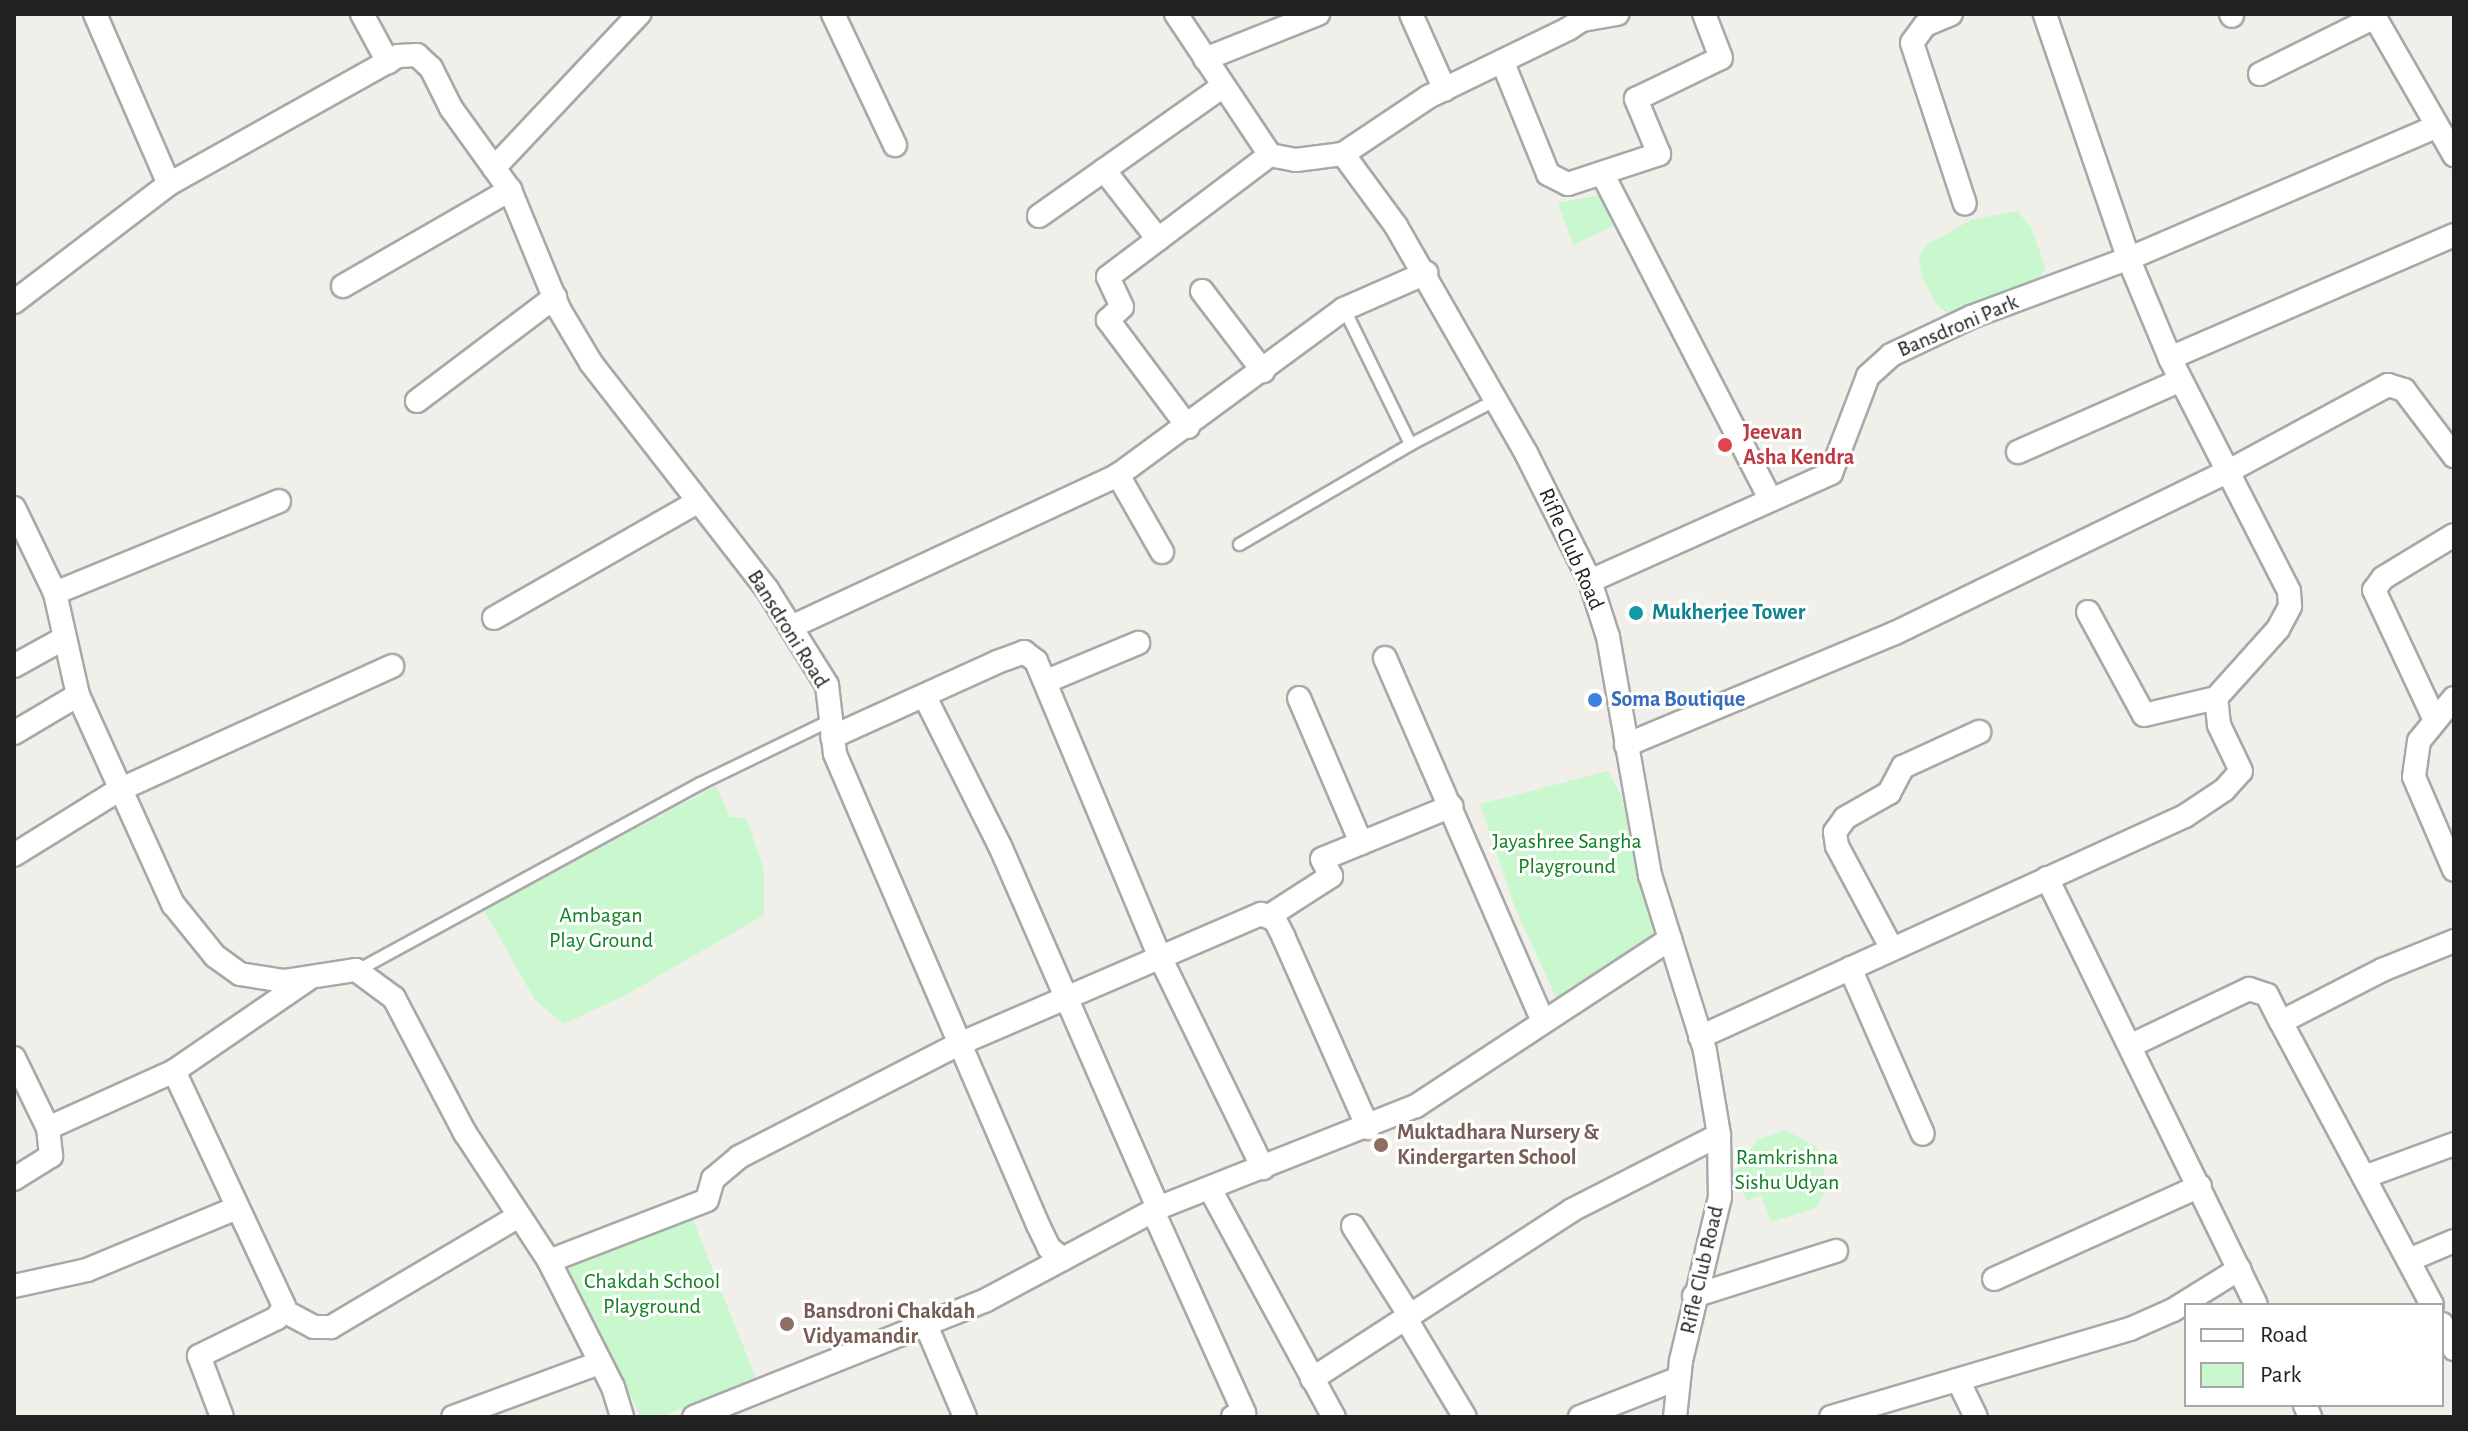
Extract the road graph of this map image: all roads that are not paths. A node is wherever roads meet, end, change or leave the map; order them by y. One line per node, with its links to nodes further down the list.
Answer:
1 (95, 14): 28 (street)
2 (362, 14): 15 (street)
3 (639, 14): 25 (street)
4 (833, 14): 21 (street)
5 (1176, 14): 14 (street)
6 (1318, 14): 14 (street)
7 (1411, 14): 19 (street)
8 (1617, 14): 13 (street)
9 (1704, 14): 27 (street)
10 (1951, 14): 30 (street)
11 (2045, 14): 34 (street)
12 (2374, 16): 17 (street); 20 (street)
13 (1580, 17): 16 (street)
14 (1205, 59): 18 (street)
15 (388, 62): 25 (street, Bansdroni Road); 28 (street)
16 (1503, 63): 19 (street); 27 (street)
17 (2260, 74)
18 (1223, 86): 23 (street); 26 (street)
19 (1445, 90): 22 (street)
20 (2436, 127): 24 (street); 34 (street, Bansdroni Park)
21 (895, 145)
22 (1343, 154): 23 (street); 35 (street, Rifle Club Road)
23 (1270, 155): 33 (street)
24 (2454, 155)
25 (494, 168): 29 (street, Bansdroni Road)
26 (1104, 170): 31 (street); 33 (street)
27 (1602, 173): 52 (street)
28 (169, 184): 39 (street)
29 (510, 190): 36 (street); 38 (street, Bansdroni Road)
30 (1965, 204)
31 (1039, 216)
32 (2454, 235): 41 (street)
33 (1158, 239): 46 (street)
34 (2130, 258): 41 (street); 52 (street, Bansdroni Park)
35 (1426, 273): 40 (street); 44 (street, Rifle Club Road)
36 (343, 286)
37 (1202, 291): 42 (street)
38 (555, 297): 45 (street); 54 (street, Bansdroni Road)
39 (14, 302)
40 (1344, 309): 42 (street); 47 (lane)
41 (2170, 358): 43 (street)
42 (1263, 371): 46 (street)
43 (2179, 381): 48 (street); 50 (street)
44 (1496, 399): 47 (lane); 59 (street, Rifle Club Road)
45 (417, 401)
46 (1188, 427): 51 (street)
47 (1410, 444): 57 (lane)
48 (2018, 452)
49 (2454, 456): 50 (street)
50 (2227, 472): 73 (street); 79 (street)
51 (1118, 475): 58 (street); 63 (street)
52 (1770, 499): 59 (street, Bansdroni Park)
53 (279, 501): 60 (street)
54 (697, 502): 62 (street); 63 (street, Bansdroni Road)
55 (14, 508): 60 (street)
56 (2454, 535): 75 (street)
57 (1239, 544)
58 (1162, 552)
59 (1590, 581): 79 (street, Rifle Club Road)
60 (55, 593): 64 (street)
61 (2088, 612): 73 (street)
62 (494, 618)
63 (791, 627): 76 (street, Bansdroni Road)
64 (63, 639): 67 (street); 70 (street)
65 (1138, 643): 69 (street)
66 (1385, 658): 81 (street)
67 (14, 666)
68 (392, 666): 80 (street)
69 (1047, 681): 71 (street); 90 (street)
70 (78, 695): 78 (street); 80 (street)
71 (925, 697): 76 (street); 94 (street)
72 (1299, 698): 82 (street)
73 (2216, 698): 85 (street)
74 (2454, 698): 75 (street)
75 (2434, 718): 84 (street)
76 (832, 728): 92 (lane); 98 (street, Bansdroni Road)
77 (1979, 732): 89 (street)
78 (14, 733)
79 (1626, 745): 87 (street, Rifle Club Road)
80 (119, 790): 83 (street); 93 (street)
81 (1452, 806): 82 (street); 95 (street)
82 (1361, 843): 86 (street)
83 (14, 855)
84 (2454, 870)
85 (2047, 878): 89 (street); 99 (street)
86 (1269, 916): 90 (street); 103 (street)
87 (1670, 939): 95 (street); 97 (street, Rifle Club Road)
88 (2454, 941): 96 (street)
89 (1892, 949): 91 (street)
90 (1160, 957): 94 (street); 107 (street)
91 (1850, 968): 97 (street); 104 (street)
92 (356, 970): 93 (street); 114 (street)
93 (312, 976): 101 (street)
94 (1065, 999): 98 (street); 113 (street)
95 (1543, 1021): 103 (street)
96 (2281, 1022): 99 (street); 108 (street)
97 (1700, 1037): 105 (street, Rifle Club Road)
98 (959, 1044): 118 (street, Bansdroni Road); 120 (street)
99 (2132, 1045): 110 (street)
100 (14, 1058): 102 (street)
101 (174, 1071): 102 (street); 112 (street)
102 (48, 1128): 109 (street)
103 (1368, 1128): 107 (street)
104 (1923, 1134)
105 (1719, 1135): 124 (street, Rifle Club Road); 130 (street)
106 (2454, 1144): 108 (street)
107 (1263, 1168): 111 (street)
108 (2364, 1177): 119 (street)
109 (14, 1179)
110 (2200, 1186): 121 (street); 122 (street)
111 (1210, 1189): 113 (street); 135 (street)
112 (237, 1208): 123 (street); 129 (street)
113 (1155, 1210): 118 (street); 143 (street)
114 (519, 1216): 120 (street); 129 (street)
115 (1353, 1226): 130 (street)
116 (2454, 1241): 119 (street)
117 (1836, 1251): 124 (street)
118 (1063, 1259): 131 (street)
119 (2409, 1260): 128 (street)
120 (549, 1261): 134 (street)
121 (2239, 1269): 126 (street); 127 (street)
122 (1994, 1279)
123 (14, 1286)
124 (1694, 1296): 136 (street, Rifle Club Road)
125 (2184, 1303): 137 (street)
126 (2184, 1303)
127 (2255, 1303)
128 (2431, 1303)
129 (284, 1311): 138 (street)
130 (1408, 1317): 135 (street); 145 (street)
131 (926, 1325): 141 (street); 142 (street)
132 (2444, 1328): 133 (street)
133 (2454, 1349)
134 (599, 1363): 139 (street); 140 (street)
135 (1312, 1379): 144 (street)
136 (1677, 1379): 146 (street); 147 (street, Rifle Club Road)
137 (1958, 1380): 148 (street); 149 (street)
138 (222, 1417)
139 (453, 1417)
140 (622, 1417)
141 (694, 1417)
142 (965, 1417)
143 (1233, 1417)
144 (1334, 1417)
145 (1465, 1417)
146 (1580, 1417)
147 (1675, 1417)
148 (1831, 1417)
149 (1976, 1417)

